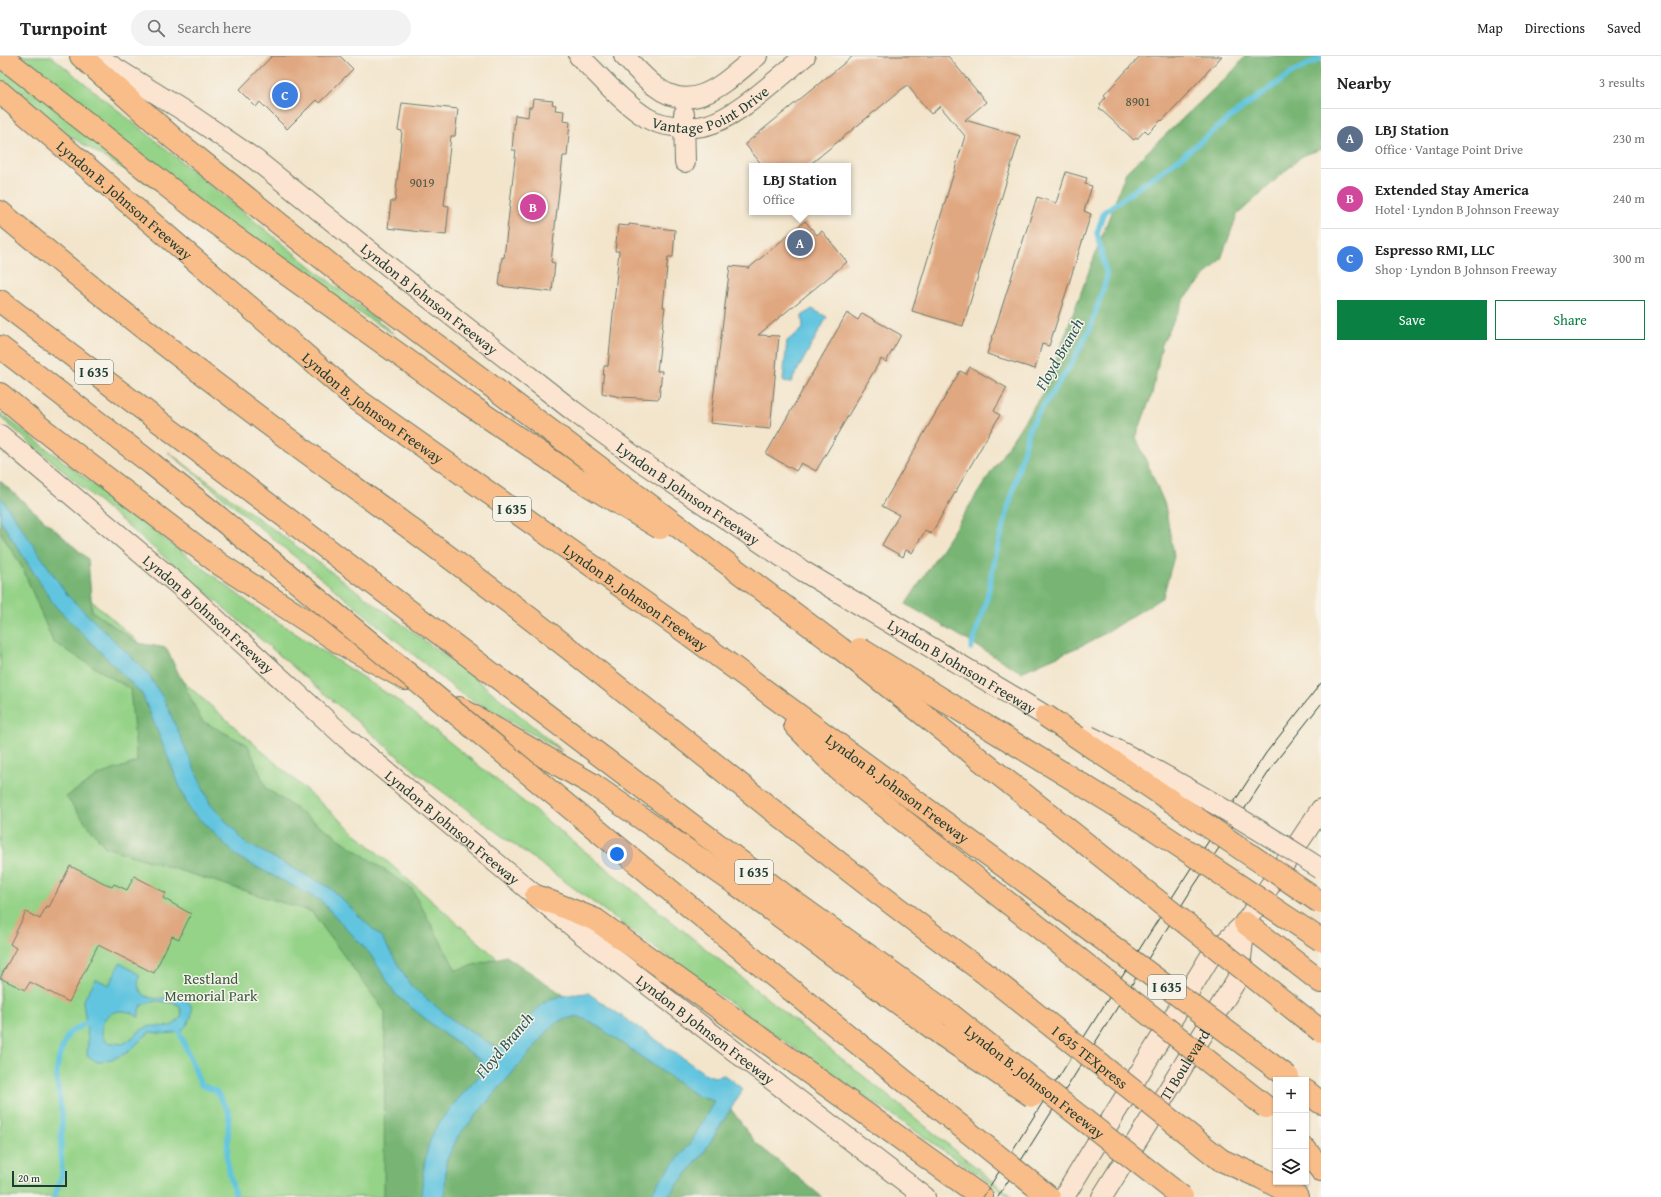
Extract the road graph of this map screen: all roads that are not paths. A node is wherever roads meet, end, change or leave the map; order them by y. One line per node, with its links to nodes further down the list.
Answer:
1 (1, 56): 25 (highway, bridge)
2 (81, 56): 27 (highway, bridge)
3 (96, 56): 18 (main road, Lyndon B Johnson Freeway)
4 (579, 56): 10 (main road, Vantage Point Drive)
5 (624, 56): 9 (main road, Vantage Point Drive)
6 (757, 56): 9 (main road, Vantage Point Drive)
7 (805, 56): 10 (main road, Vantage Point Drive)
8 (0, 92): 17 (highway, Lyndon B. Johnson Freeway / I 635)
9 (684, 98): 10 (main road)
10 (684, 127): 11 (main road)
11 (685, 162)
12 (0, 212): 34 (highway, I 635 TEXpress, bridge)
13 (0, 301): 42 (highway, Lyndon B. Johnson Freeway / I 635, bridge)
14 (0, 347): 39 (highway, bridge)
15 (0, 394): 42 (highway, bridge)
16 (0, 435): 21 (main road, Lyndon B Johnson Freeway)
17 (750, 680): 28 (highway, Lyndon B. Johnson Freeway / I 635, bridge); 31 (highway, bridge)
18 (1046, 716): 20 (main road, Lyndon B Johnson Freeway, bridge); 22 (highway, bridge)
19 (1321, 809): 23 (main road, TI Boulevard)
20 (1321, 869)
21 (536, 896): 24 (highway)
22 (1321, 903)
23 (1245, 923): 26 (highway); 40 (main road, TI Boulevard); 41 (main road, TI Boulevard)
24 (590, 928): 37 (main road, Lyndon B Johnson Freeway); 38 (highway)
25 (1321, 940)
26 (1321, 982)
27 (1321, 1031)
28 (1287, 1077)
29 (1309, 1093): 30 (highway)
30 (1321, 1103)
31 (1271, 1112)
32 (1309, 1152): 35 (highway)
33 (1309, 1154): 36 (highway)
34 (1221, 1160): 43 (highway, I 635 TEXpress); 44 (highway)
35 (1321, 1161)
36 (1321, 1170)
37 (925, 1197)
38 (982, 1197)
39 (1049, 1197)
40 (1064, 1197)
41 (1102, 1197)
42 (1180, 1197)
43 (1268, 1197)
44 (1297, 1197)

